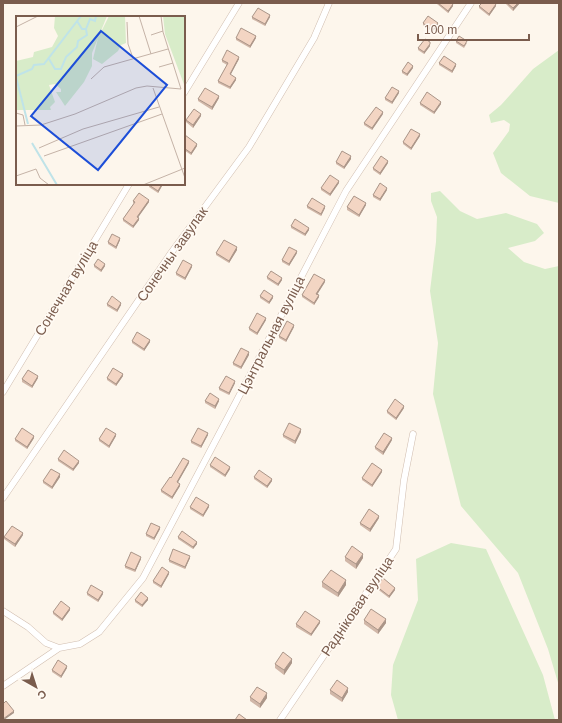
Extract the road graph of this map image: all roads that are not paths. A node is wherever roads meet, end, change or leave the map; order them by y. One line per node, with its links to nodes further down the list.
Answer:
1 (239, 3): 4 (street)
2 (329, 3): 8 (street, Сонечны завулак)
3 (471, 3): 10 (street, Цэнтральная вуліца)
4 (185, 91)
5 (128, 185): 6 (street, Сонечная вуліца)
6 (3, 392)
7 (413, 434): 12 (street, Радніковая вуліца)
8 (3, 498)
9 (3, 611): 10 (street)
10 (59, 648): 11 (street)
11 (3, 686)
12 (281, 718): 13 (street)
13 (288, 720)

